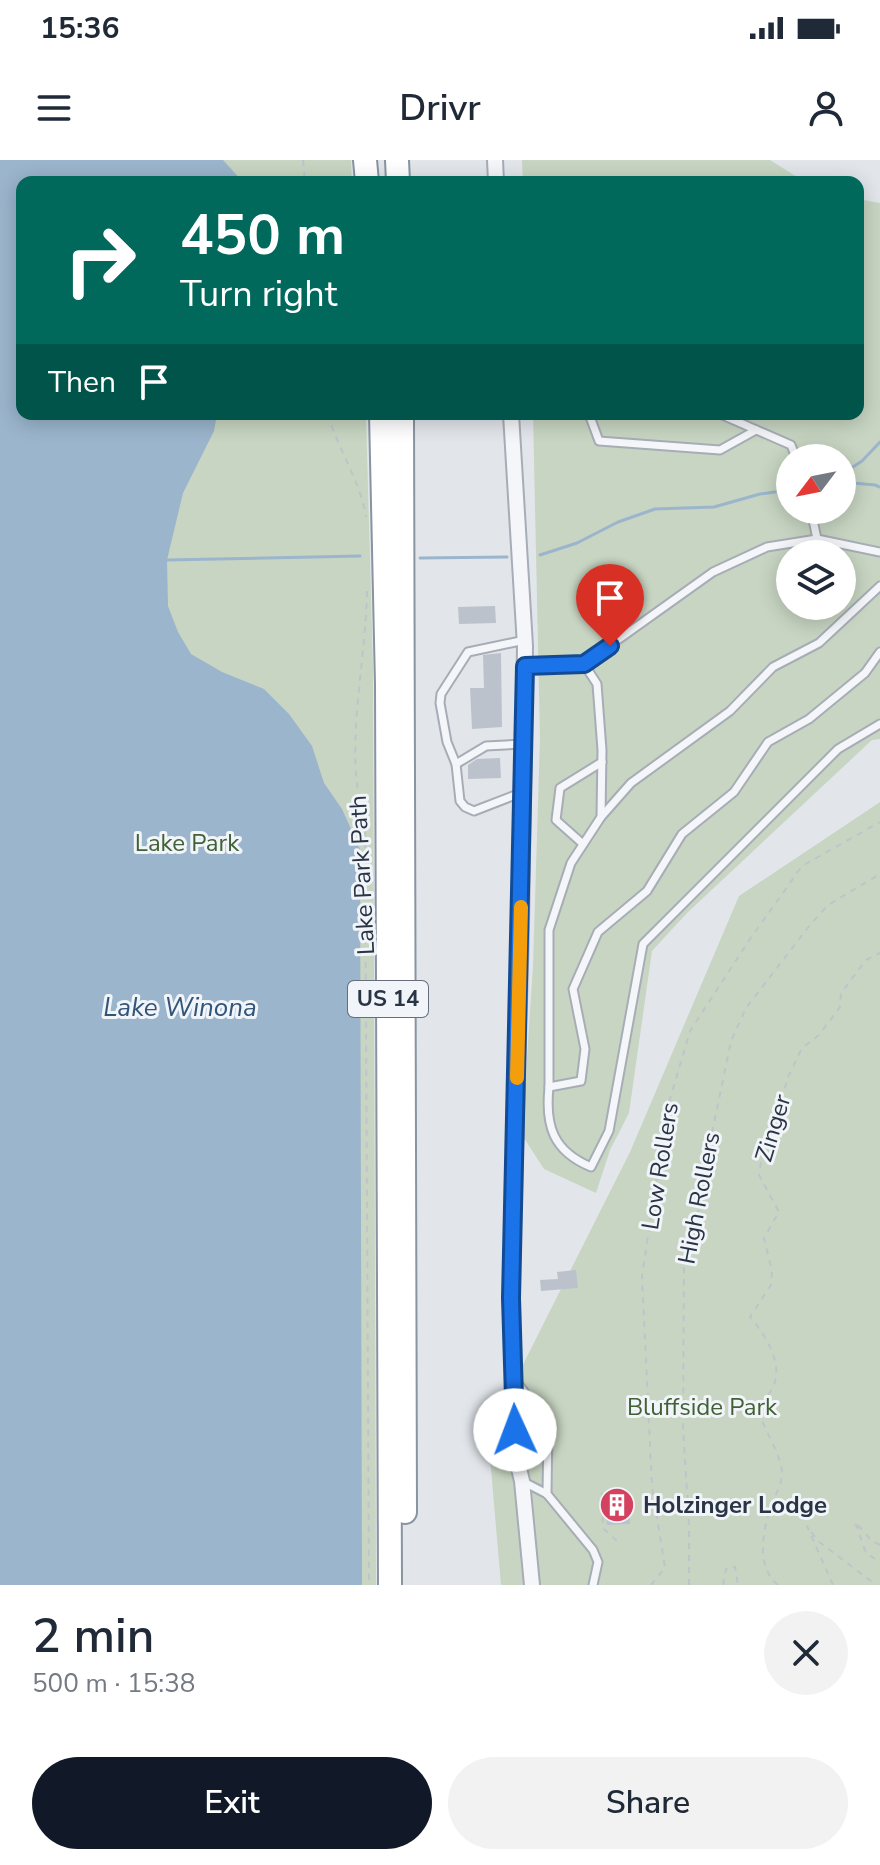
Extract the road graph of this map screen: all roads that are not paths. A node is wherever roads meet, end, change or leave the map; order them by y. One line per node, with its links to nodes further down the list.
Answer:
1 (381, 420): 27 (highway, US 14)
2 (402, 420): 28 (highway, US 14)
3 (511, 420): 12 (street)
4 (591, 420): 6 (lane)
5 (741, 420): 6 (lane)
6 (756, 430): 7 (lane)
7 (789, 444)
8 (814, 524): 9 (lane)
9 (817, 539): 10 (lane); 14 (lane)
10 (880, 552)
11 (880, 586): 21 (lane)
12 (525, 640): 15 (street); 19 (lane)
13 (880, 652): 23 (lane)
14 (584, 664): 15 (lane); 18 (lane)
15 (525, 666): 17 (street)
16 (880, 724): 23 (lane)
17 (524, 744): 19 (lane); 20 (street)
18 (602, 762): 21 (lane); 22 (lane)
19 (456, 764): 20 (lane)
20 (523, 792): 24 (street)
21 (601, 817): 22 (lane)
22 (583, 844): 23 (lane)
23 (549, 1087)
24 (513, 1377): 25 (street); 26 (lane)
25 (522, 1481): 26 (lane); 29 (street)
26 (547, 1494): 30 (lane)
27 (390, 1585)
28 (405, 1585)
29 (532, 1585)
30 (593, 1585)

